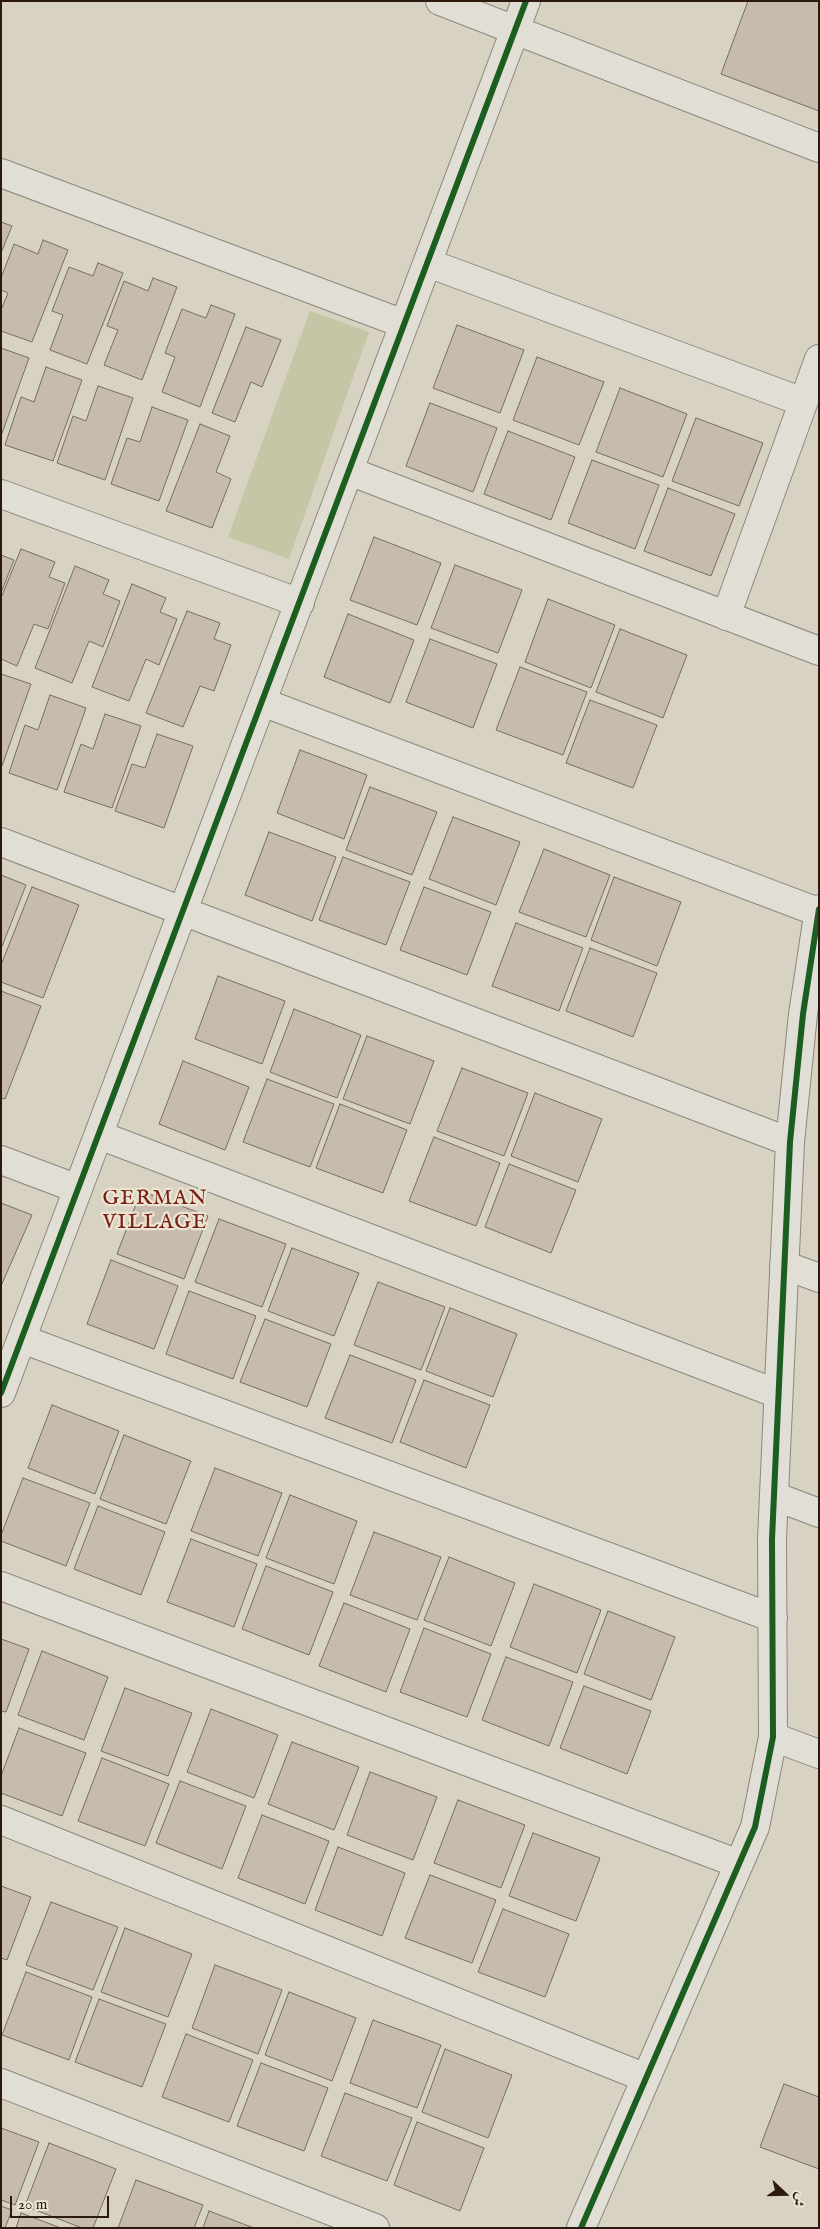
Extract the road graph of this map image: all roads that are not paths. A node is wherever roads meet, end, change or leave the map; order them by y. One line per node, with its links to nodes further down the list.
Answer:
1 (440, 1): 3 (street)
2 (526, 1): 3 (street)
3 (515, 30): 4 (street); 6 (street)
4 (819, 148)
5 (1, 172): 7 (street)
6 (428, 263): 7 (street); 9 (street)
7 (404, 324): 10 (street)
8 (819, 358): 9 (street)
9 (803, 402): 13 (street)
10 (349, 472): 12 (street); 13 (street)
11 (1, 494): 12 (street)
12 (300, 603): 15 (street)
13 (726, 616): 14 (street)
14 (819, 651)
15 (262, 702): 17 (street); 18 (street)
16 (1, 842): 17 (street)
17 (183, 910): 20 (street); 21 (street)
18 (818, 911): 19 (street)
19 (811, 1017): 21 (street)
20 (99, 1135): 23 (street); 28 (street)
21 (790, 1142): 24 (street)
22 (1, 1160): 23 (street)
23 (78, 1189): 26 (street)
24 (784, 1265): 25 (street); 28 (street)
25 (819, 1278)
26 (22, 1338): 27 (street); 32 (street)
27 (1, 1393)
28 (778, 1394): 29 (street)
29 (774, 1496): 30 (street); 32 (street)
30 (819, 1513)
31 (1, 1586): 36 (street)
32 (773, 1618): 33 (street)
33 (773, 1737): 34 (street); 36 (street)
34 (819, 1754)
35 (1, 1820): 37 (street)
36 (739, 1864): 37 (street)
37 (646, 2078): 40 (street)
38 (1, 2084): 39 (street)
39 (375, 2228)
40 (581, 2228)

